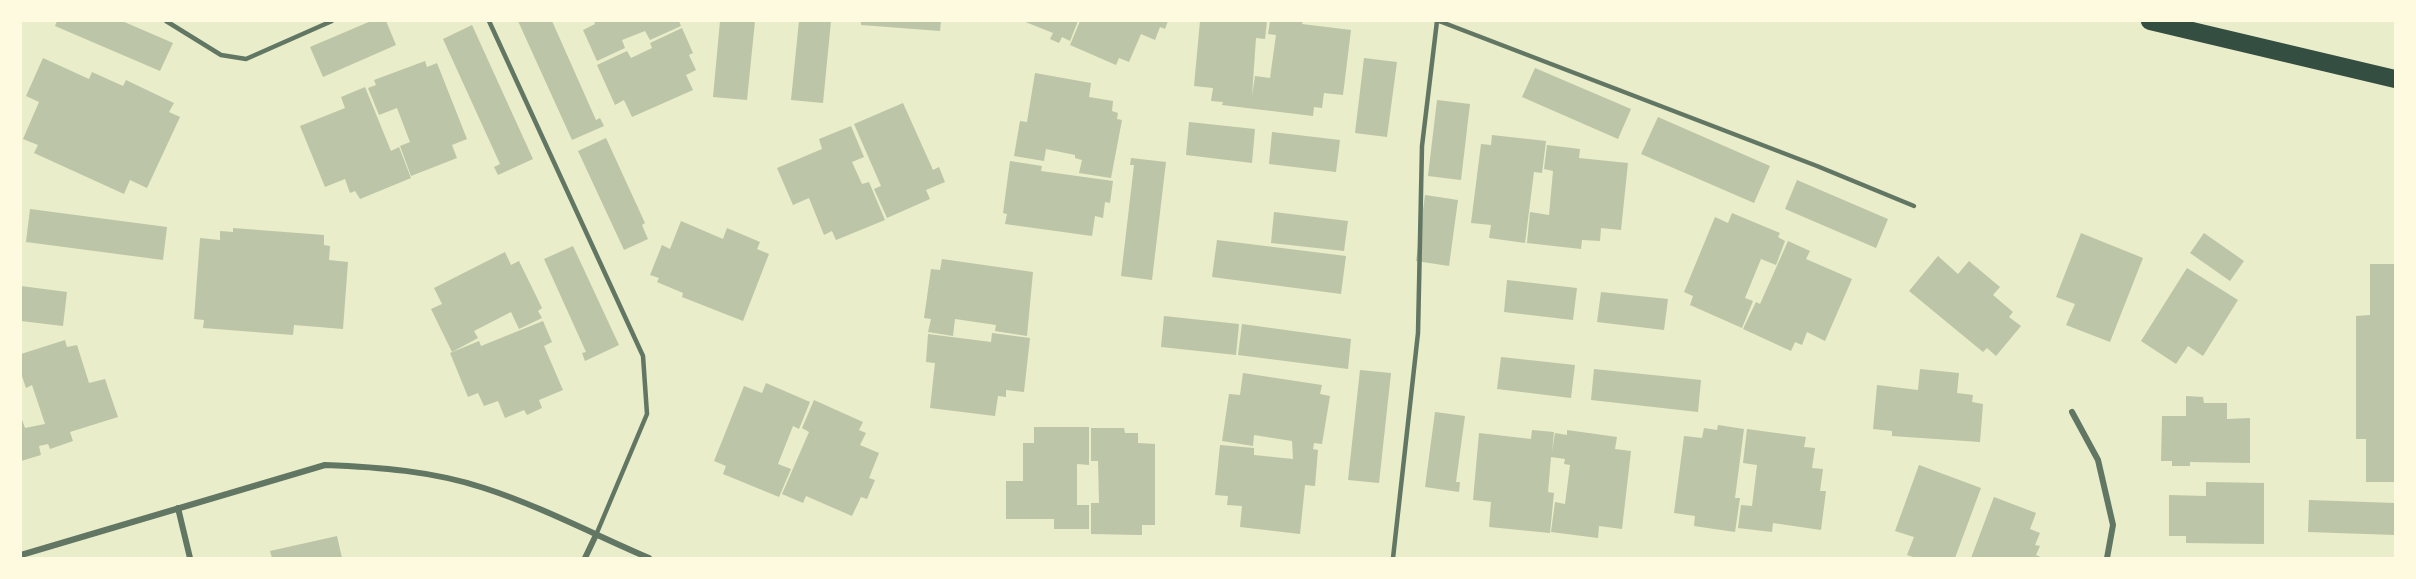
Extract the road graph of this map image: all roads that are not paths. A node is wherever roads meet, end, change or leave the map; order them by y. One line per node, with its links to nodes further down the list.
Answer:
1 (166, 21): 2 (lane)
2 (332, 21)
3 (489, 21): 10 (lane)
4 (1438, 21): 7 (lane); 15 (lane)
5 (2150, 21): 6 (highway)
6 (2395, 79)
7 (1914, 206)
8 (2072, 412): 16 (street)
9 (178, 508): 10 (street); 11 (street); 12 (street)
10 (596, 535): 13 (street); 14 (street)
11 (21, 555)
12 (189, 558)
13 (585, 558)
14 (649, 558)
15 (1393, 558)
16 (2107, 558)

